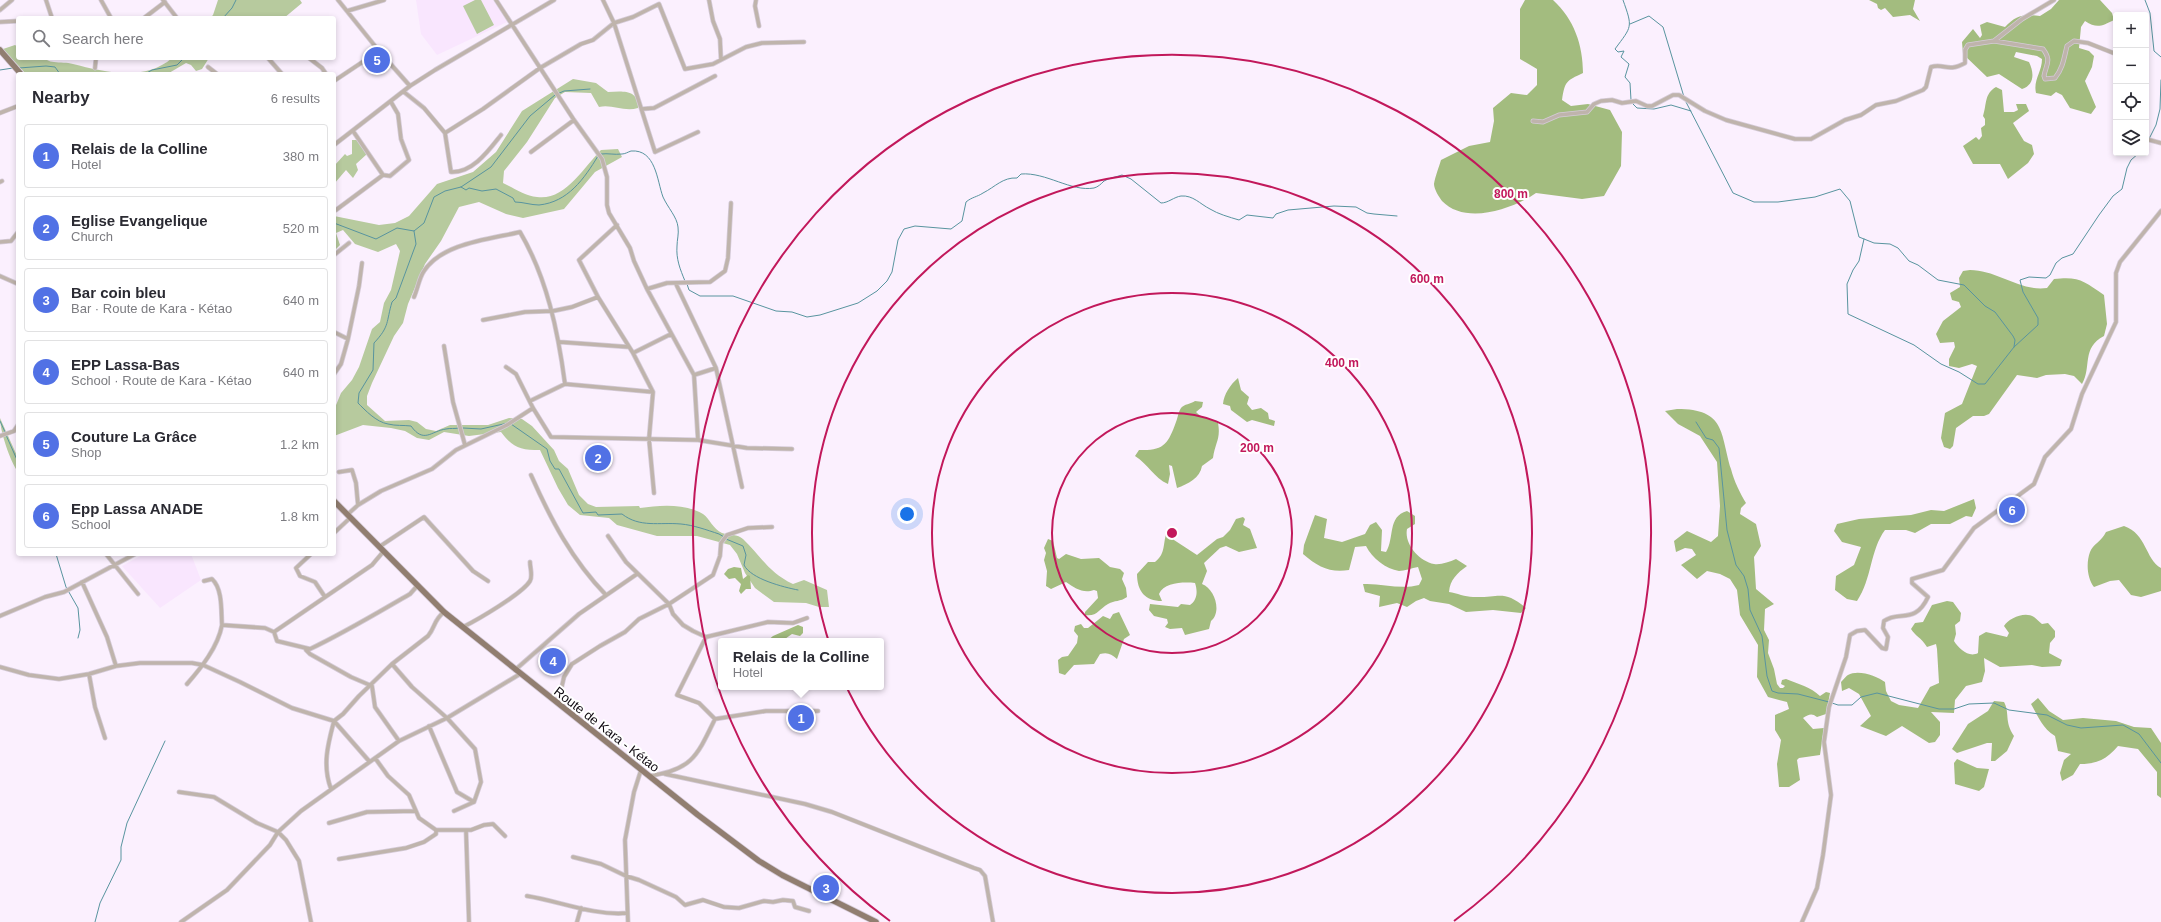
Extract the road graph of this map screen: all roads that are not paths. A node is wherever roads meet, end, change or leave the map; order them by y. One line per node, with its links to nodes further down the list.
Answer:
1 (12, 0): 15 (street)
2 (46, 0): 17 (street)
3 (101, 0): 18 (street)
4 (338, 0): 16 (street)
5 (384, 0): 16 (street)
6 (496, 0): 24 (street)
7 (554, 0): 24 (street)
8 (603, 0): 23 (street)
9 (709, 0): 14 (street)
10 (713, 0): 14 (street)
11 (756, 0): 25 (street)
12 (2054, 0): 26 (street)
13 (164, 1): 19 (street); 20 (street)
14 (710, 5): 34 (street)
15 (0, 10)
16 (347, 11): 29 (street)
17 (51, 16)
18 (110, 16)
19 (146, 16)
20 (175, 16)
21 (16, 21): 22 (street)
22 (0, 22)
23 (614, 23): 34 (street); 37 (street); 48 (street)
24 (514, 25): 37 (street); 44 (street)
25 (759, 26)
26 (1994, 41): 30 (street); 51 (street)
27 (804, 42): 34 (street)
28 (0, 50): 38 (main road)
29 (379, 51): 43 (street); 44 (street)
30 (2113, 53)
31 (96, 60): 36 (street)
32 (270, 60): 40 (street)
33 (312, 60): 41 (street)
34 (721, 60)
35 (208, 67): 39 (street)
36 (95, 68)
37 (540, 68): 50 (street); 54 (street)
38 (19, 72)
39 (215, 72)
40 (280, 72)
41 (325, 72)
42 (714, 76): 48 (street)
43 (336, 80)
44 (410, 86): 45 (street)
45 (404, 92): 46 (street); 54 (street)
46 (390, 102): 52 (street); 60 (street)
47 (16, 107): 49 (street)
48 (642, 109): 53 (street)
49 (0, 113)
50 (574, 120): 59 (street); 64 (street)
51 (1533, 121)
52 (353, 131): 58 (street); 60 (street)
53 (698, 132)
54 (445, 133): 55 (street)
55 (502, 135)
56 (2149, 140): 57 (street)
57 (2161, 143)
58 (336, 144)
59 (530, 152)
60 (383, 175): 62 (street)
61 (731, 203): 72 (street)
62 (336, 210)
63 (2161, 211): 178 (street)
64 (616, 225): 73 (street); 75 (street)
65 (16, 235): 66 (street)
66 (0, 242)
67 (349, 243): 68 (street)
68 (336, 253)
69 (362, 263): 80 (street)
70 (0, 276): 71 (street)
71 (16, 283)
72 (676, 284): 73 (street); 86 (street)
73 (647, 289): 79 (street)
74 (414, 296): 76 (street)
75 (598, 296): 76 (street); 83 (street)
76 (553, 311): 77 (street); 81 (street)
77 (483, 320)
78 (336, 333): 80 (street)
79 (671, 334): 84 (street); 88 (street)
80 (348, 339): 87 (street)
81 (560, 342): 83 (street); 89 (street)
82 (444, 346): 97 (street)
83 (629, 347): 84 (street)
84 (633, 353): 90 (street)
85 (506, 367): 91 (street)
86 (716, 368): 88 (street); 98 (street)
87 (336, 371)
88 (694, 375): 96 (street)
89 (565, 384): 90 (street); 91 (street)
90 (652, 392): 95 (street)
91 (530, 401): 92 (street)
92 (533, 408): 95 (street); 97 (street)
93 (16, 428): 94 (street)
94 (1, 435)
95 (649, 438): 96 (street); 103 (street)
96 (698, 440): 98 (street)
97 (465, 445): 105 (street)
98 (733, 445): 99 (street); 102 (street)
99 (792, 449)
100 (339, 472): 105 (street)
101 (531, 475): 122 (street)
102 (742, 487)
103 (654, 493)
104 (336, 503): 106 (main road, Route de Kara - Kétao)
105 (358, 505): 106 (street)
106 (348, 516): 108 (street); 110 (main road, Route de Kara - Kétao)
107 (772, 527): 124 (street)
108 (336, 531)
109 (608, 536): 116 (street)
110 (381, 549): 118 (street); 120 (main road, Route de Kara - Kétao); 123 (street)
111 (108, 556): 115 (street)
112 (131, 556): 115 (street)
113 (309, 556): 123 (street)
114 (530, 562): 129 (street)
115 (115, 565): 119 (street); 121 (street)
116 (637, 574): 122 (street); 124 (street)
117 (204, 581): 128 (street)
118 (488, 581)
119 (82, 582): 126 (street); 135 (street)
120 (418, 585): 125 (main road, Route de Kara - Kétao); 132 (street)
121 (138, 594)
122 (606, 595): 137 (street)
123 (325, 597): 130 (street)
124 (669, 604): 131 (street); 141 (street)
125 (444, 612): 129 (main road, Route de Kara - Kétao); 133 (street)
126 (0, 616)
127 (807, 618): 131 (street)
128 (222, 625): 130 (street); 134 (street)
129 (463, 627): 137 (main road, Route de Kara - Kétao)
130 (274, 632): 132 (street)
131 (706, 636): 144 (street)
132 (306, 650): 140 (street)
133 (392, 664): 140 (street); 143 (street)
134 (203, 665): 135 (street); 139 (street); 145 (street)
135 (116, 666): 138 (street)
136 (0, 668): 138 (street)
137 (518, 672): 141 (main road, Route de Kara - Kétao); 143 (street)
138 (89, 674): 147 (street)
139 (187, 684)
140 (372, 686): 145 (street); 148 (street)
141 (558, 704): 151 (main road, Route de Kara - Kétao)
142 (818, 711): 144 (street)
143 (447, 718): 146 (street); 156 (street)
144 (715, 719): 152 (street)
145 (334, 721): 150 (street); 154 (street)
146 (429, 726): 148 (street); 156 (street)
147 (105, 738)
148 (399, 741): 149 (street)
149 (375, 758): 150 (street); 157 (street)
150 (369, 761): 154 (street)
151 (641, 770): 153 (main road, Route de Kara - Kétao); 166 (street)
152 (665, 774): 153 (street); 177 (street)
153 (649, 776): 176 (main road, Route de Kara - Kétao)
154 (331, 789): 162 (street)
155 (179, 792): 162 (street)
156 (474, 802): 158 (street)
157 (416, 811): 159 (street); 160 (street)
158 (454, 811)
159 (329, 823)
160 (436, 830): 161 (street); 165 (street)
161 (466, 830): 163 (street); 173 (street)
162 (278, 832): 171 (street); 172 (street)
163 (505, 836)
164 (573, 857): 166 (street)
165 (339, 859)
166 (626, 876): 169 (street); 170 (street)
167 (527, 896): 168 (street)
168 (581, 908): 170 (street); 174 (street)
169 (809, 911)
170 (627, 913): 175 (street)
171 (181, 922)
172 (311, 922)
173 (469, 922)
174 (577, 922)
175 (628, 922)
176 (876, 922)
177 (993, 922)
178 (1802, 922)

